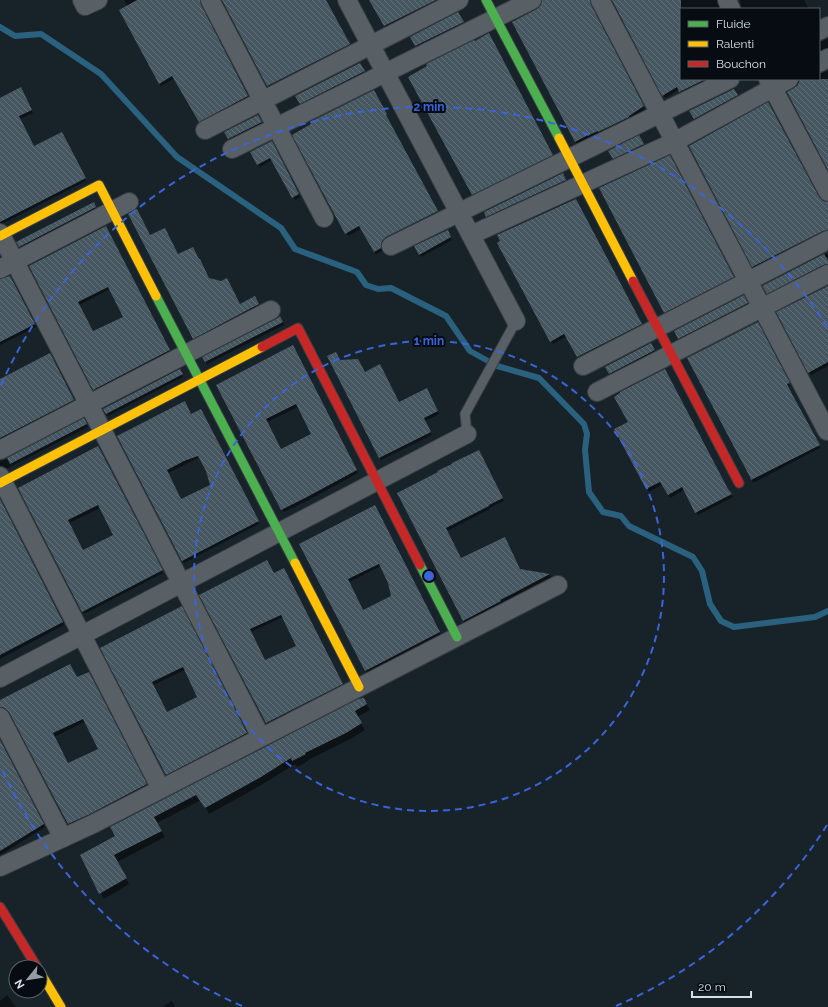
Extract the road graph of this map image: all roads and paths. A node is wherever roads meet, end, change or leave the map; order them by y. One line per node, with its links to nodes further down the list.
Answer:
1 (82, 0): 2 (street)
2 (98, 0)
3 (210, 0): 15 (street)
4 (347, 0): 10 (street)
5 (459, 0): 10 (street)
6 (486, 0): 9 (street)
7 (532, 0): 9 (street)
8 (600, 0): 16 (street)
9 (495, 18): 11 (street); 21 (street)
10 (371, 45): 11 (street); 15 (street)
11 (385, 73): 17 (street); 26 (street)
12 (728, 80): 16 (street)
13 (784, 80): 14 (street)
14 (771, 83): 19 (street); 23 (street)
15 (263, 101): 17 (street); 18 (street)
16 (660, 114): 19 (street); 21 (street)
17 (276, 127): 20 (street); 27 (street)
18 (205, 130)
19 (674, 142): 22 (street); 34 (street)
20 (232, 149)
21 (569, 158): 22 (street); 26 (street)
22 (582, 184): 29 (street); 38 (street)
23 (828, 192)
24 (128, 202): 25 (street)
25 (112, 211): 28 (street); 32 (street); 39 (street)
26 (459, 213): 29 (street); 31 (street)
27 (324, 218)
28 (0, 235): 32 (street)
29 (471, 235): 37 (street)
30 (828, 240): 34 (street)
31 (391, 246)
32 (7, 265): 44 (street)
33 (828, 274): 35 (street)
34 (748, 281): 35 (street); 38 (street)
35 (762, 308): 40 (street); 46 (street)
36 (271, 310): 39 (street)
37 (516, 321): 47 (lane)
38 (658, 328): 40 (street); 41 (street)
39 (186, 354): 42 (street); 44 (street)
40 (672, 354): 43 (street); 51 (street)
41 (583, 366)
42 (199, 379): 45 (street); 50 (street); 52 (street)
43 (597, 392)
44 (89, 404): 45 (street); 48 (street)
45 (102, 430): 49 (street); 53 (street)
46 (827, 431)
47 (467, 434): 50 (street)
48 (0, 450)
49 (1, 480): 55 (street)
50 (377, 481): 52 (street); 56 (street)
51 (739, 484)
52 (279, 532): 53 (street); 58 (street)
53 (181, 583): 55 (street); 60 (street)
54 (558, 584): 56 (street)
55 (82, 635): 57 (street); 61 (street)
56 (457, 637): 58 (street)
57 (0, 678)
58 (359, 687): 60 (street)
59 (0, 717): 62 (street)
60 (261, 738): 61 (street)
61 (161, 789): 62 (street)
62 (63, 838): 63 (street)
63 (0, 867)
64 (0, 907): 65 (street)
65 (32, 959)
66 (48, 985): 67 (street)
67 (61, 1007)

